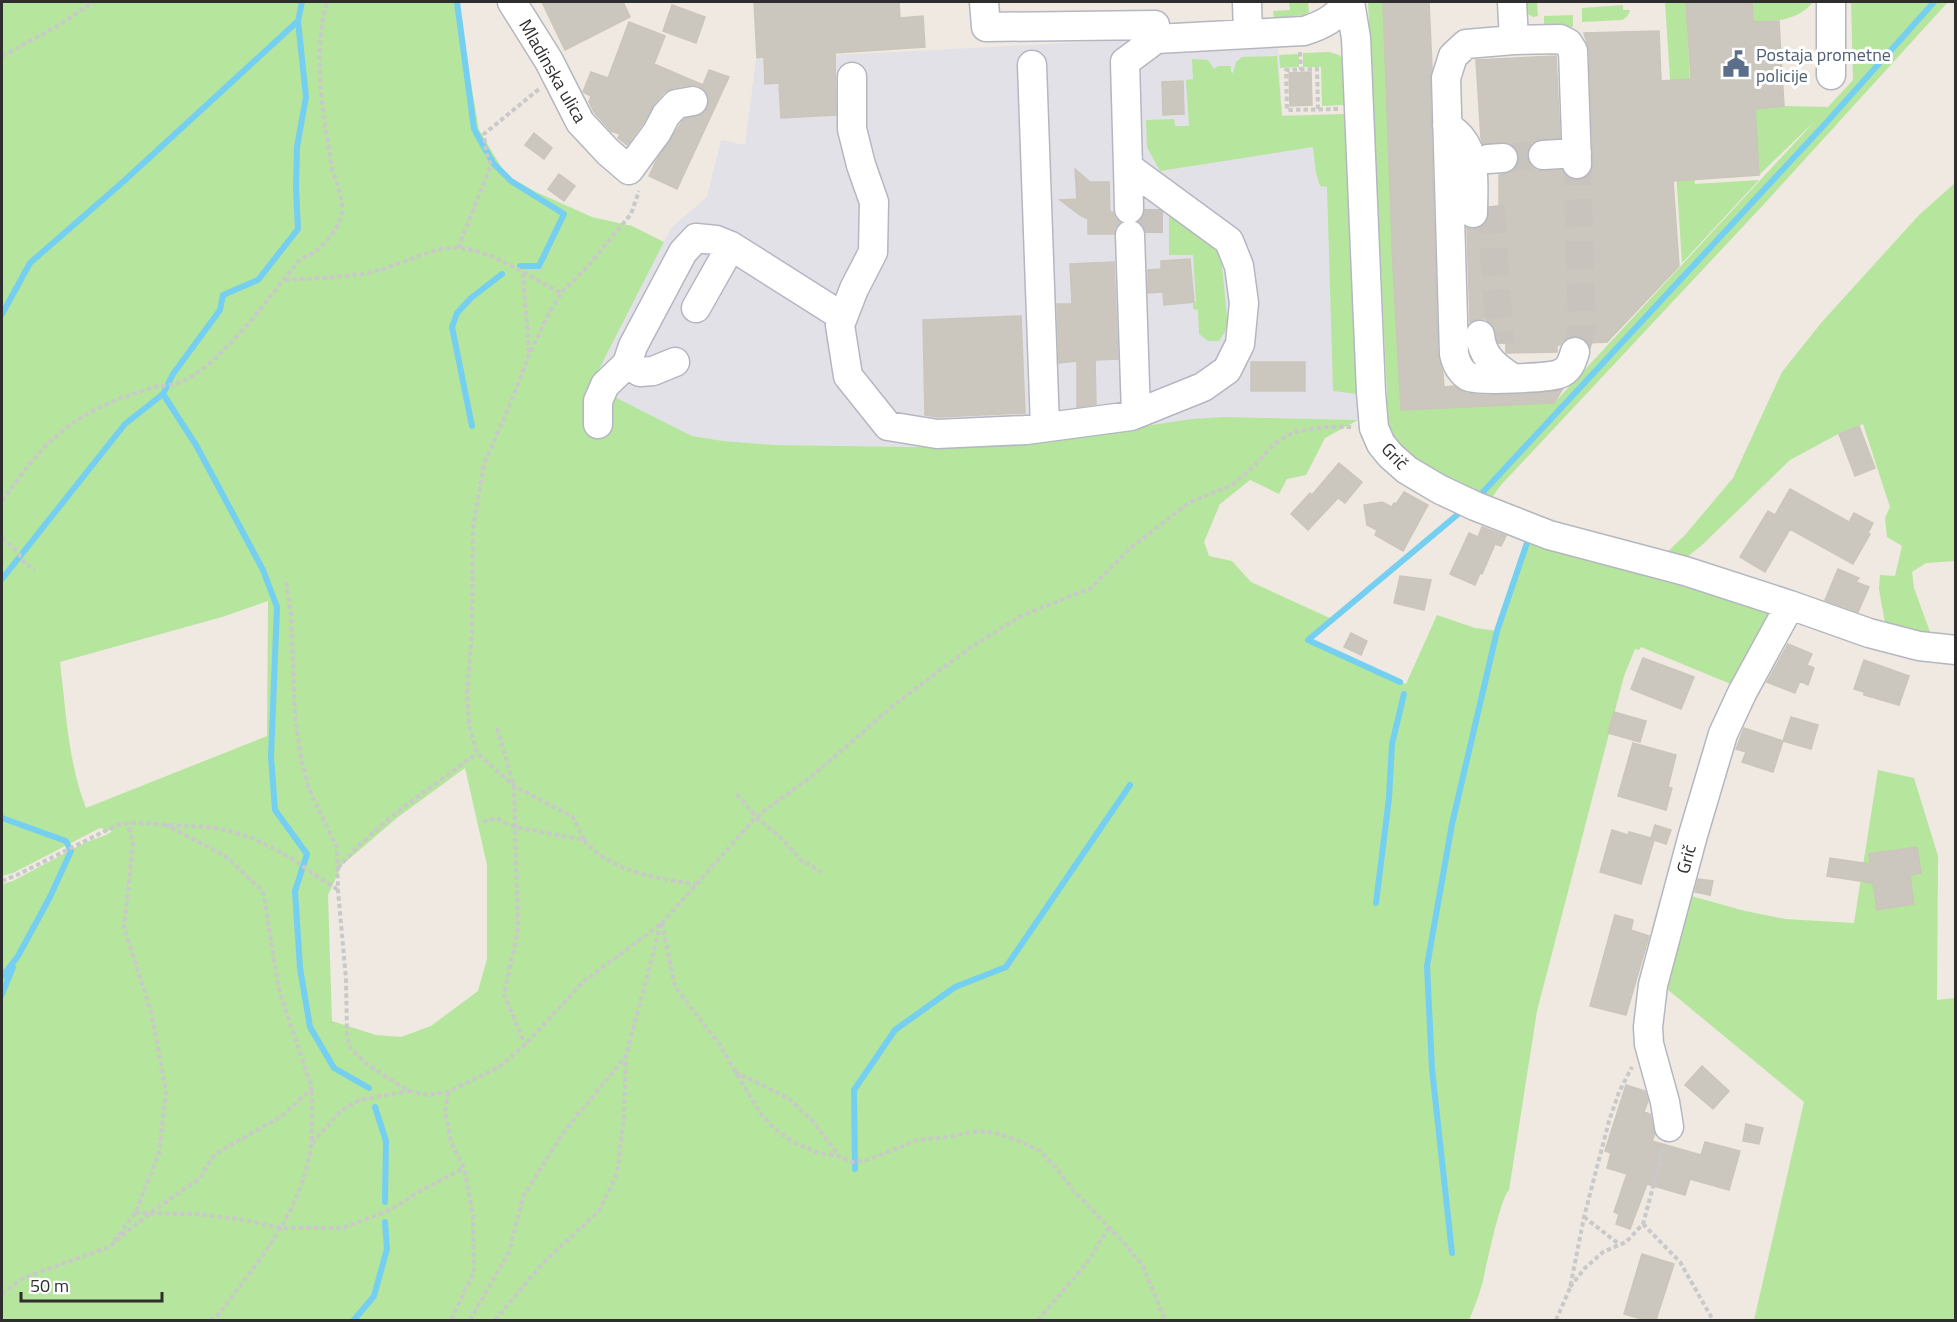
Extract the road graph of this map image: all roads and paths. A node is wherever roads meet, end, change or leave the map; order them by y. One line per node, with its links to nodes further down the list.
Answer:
1 (94, 2): 12 (path)
2 (327, 2): 27 (path)
3 (512, 2): 15 (street, Mladinska ulica)
4 (984, 2): 9 (street)
5 (1247, 2): 10 (street)
6 (1349, 2): 10 (street); 40 (street, Grič)
7 (1512, 2): 11 (street)
8 (1831, 2): 14 (street)
9 (1155, 22): 10 (street); 22 (street)
10 (1248, 34)
11 (1514, 39): 19 (street); 20 (street)
12 (2, 56)
13 (1032, 65): 39 (street)
14 (1831, 75)
15 (557, 77): 21 (street, Mladinska ulica); 25 (path)
16 (852, 77): 30 (street)
17 (693, 101): 21 (street)
18 (1318, 109): 18 (path)
19 (1447, 125): 23 (street); 36 (street)
20 (1543, 155)
21 (636, 176): 28 (path)
22 (1139, 206): 37 (street); 37 (street)
23 (1482, 210)
24 (731, 246): 29 (street); 30 (street); 35 (street)
25 (458, 248): 26 (path); 27 (path)
26 (523, 273): 28 (path); 33 (path)
27 (285, 280): 41 (path)
28 (561, 293): 33 (path)
29 (696, 308)
30 (843, 317): 39 (street)
31 (1490, 340): 36 (street)
32 (1575, 352): 36 (street)
33 (529, 355): 48 (path)
34 (675, 362): 35 (street)
35 (627, 364): 38 (street)
36 (1524, 377)
37 (1136, 414): 39 (street)
38 (598, 424)
39 (1045, 427)
40 (1374, 428): 45 (street, Grič); 51 (path)
41 (2, 501)
42 (2, 538): 43 (path)
43 (35, 570)
44 (286, 582): 57 (path)
45 (1790, 605): 46 (street, Grič); 63 (street, Grič)
46 (1956, 650)
47 (498, 728): 49 (path)
48 (477, 753): 49 (path); 57 (path)
49 (514, 786): 55 (path); 56 (path)
50 (736, 794): 51 (path)
51 (756, 818): 58 (path); 60 (path)
52 (483, 822): 55 (path)
53 (128, 823): 54 (path); 59 (path); 74 (path)
54 (166, 825): 61 (path); 67 (path)
55 (515, 827): 56 (path); 64 (path)
56 (584, 840): 60 (path)
57 (338, 868): 61 (path)
58 (822, 872)
59 (2, 881)
60 (695, 884): 62 (path)
61 (338, 891): 68 (path)
62 (662, 923): 64 (path); 65 (path); 66 (path)
63 (1649, 1044): 70 (street, Grič); 76 (path)
64 (525, 1045): 69 (path)
65 (627, 1056): 86 (path); 87 (path)
66 (735, 1072): 72 (path); 72 (path)
67 (312, 1088): 71 (path); 75 (path)
68 (410, 1090): 69 (path); 71 (path)
69 (448, 1092): 73 (path)
70 (1669, 1127): 77 (path)
71 (311, 1144): 78 (path)
72 (839, 1156): 79 (path)
73 (464, 1168): 78 (path); 85 (path)
74 (135, 1213): 75 (path); 81 (path)
75 (150, 1213): 78 (path); 81 (path)
76 (1584, 1217): 80 (path); 82 (path)
77 (1643, 1224): 80 (path); 91 (path)
78 (281, 1228): 84 (path)
79 (1108, 1228): 88 (path); 89 (path)
80 (1619, 1244): 82 (path)
81 (109, 1248): 83 (path)
82 (1570, 1287): 90 (path)
83 (2, 1294)
84 (210, 1320)
85 (451, 1320)
86 (470, 1320)
87 (495, 1320)
88 (1038, 1320)
89 (1165, 1320)
90 (1556, 1320)
91 (1713, 1320)

